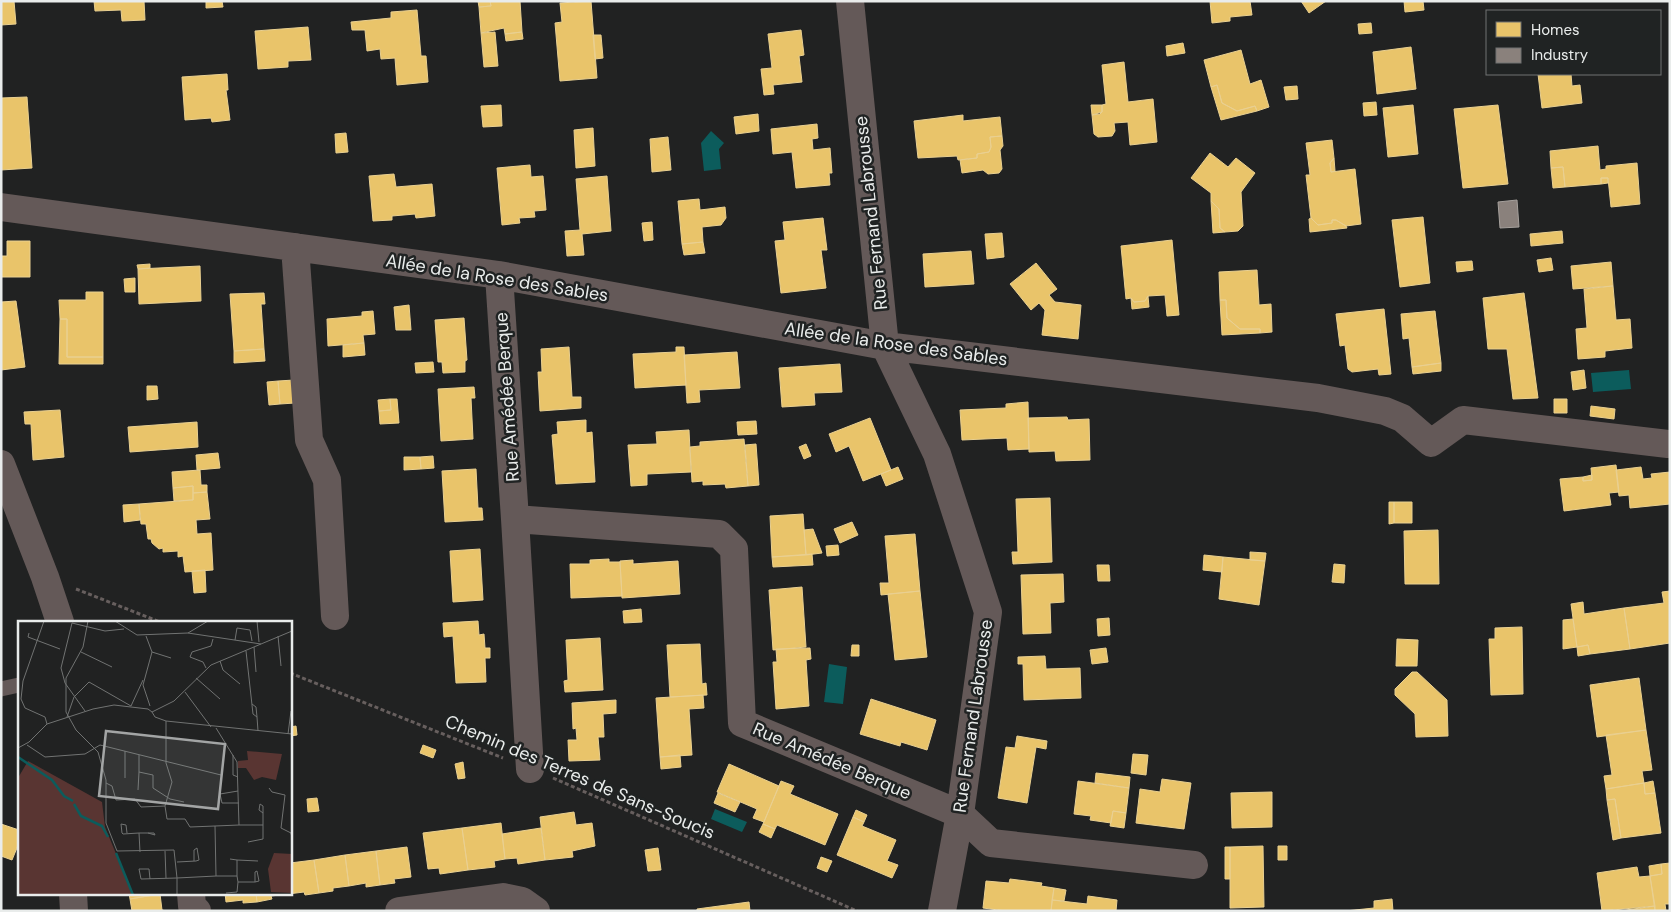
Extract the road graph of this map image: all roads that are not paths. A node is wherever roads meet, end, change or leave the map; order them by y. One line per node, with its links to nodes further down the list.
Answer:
1 (850, 1): 5 (street, Rue Fernand Labrousse)
2 (1, 207): 3 (street, Allée de la Rose des Sables)
3 (295, 247): 4 (street, Allée de la Rose des Sables); 9 (street)
4 (499, 275): 5 (street, Allée de la Rose des Sables); 8 (street, Rue Amédée Berque)
5 (885, 346): 6 (street, Allée de la Rose des Sables); 14 (street, Rue Fernand Labrousse)
6 (1668, 444)
7 (1, 464): 10 (street)
8 (515, 519): 13 (street, Rue Amédée Berque); 14 (street, Rue Amédée Berque)
9 (335, 616)
10 (60, 621)
11 (18, 685): 12 (lane)
12 (1, 689)
13 (530, 769)
14 (960, 814): 15 (street); 22 (street, Rue Fernand Labrousse)
15 (1194, 865)
16 (73, 894): 18 (street)
17 (191, 894): 19 (street)
18 (74, 911)
19 (197, 911)
20 (399, 911): 21 (street)
21 (536, 911)
22 (942, 911)

